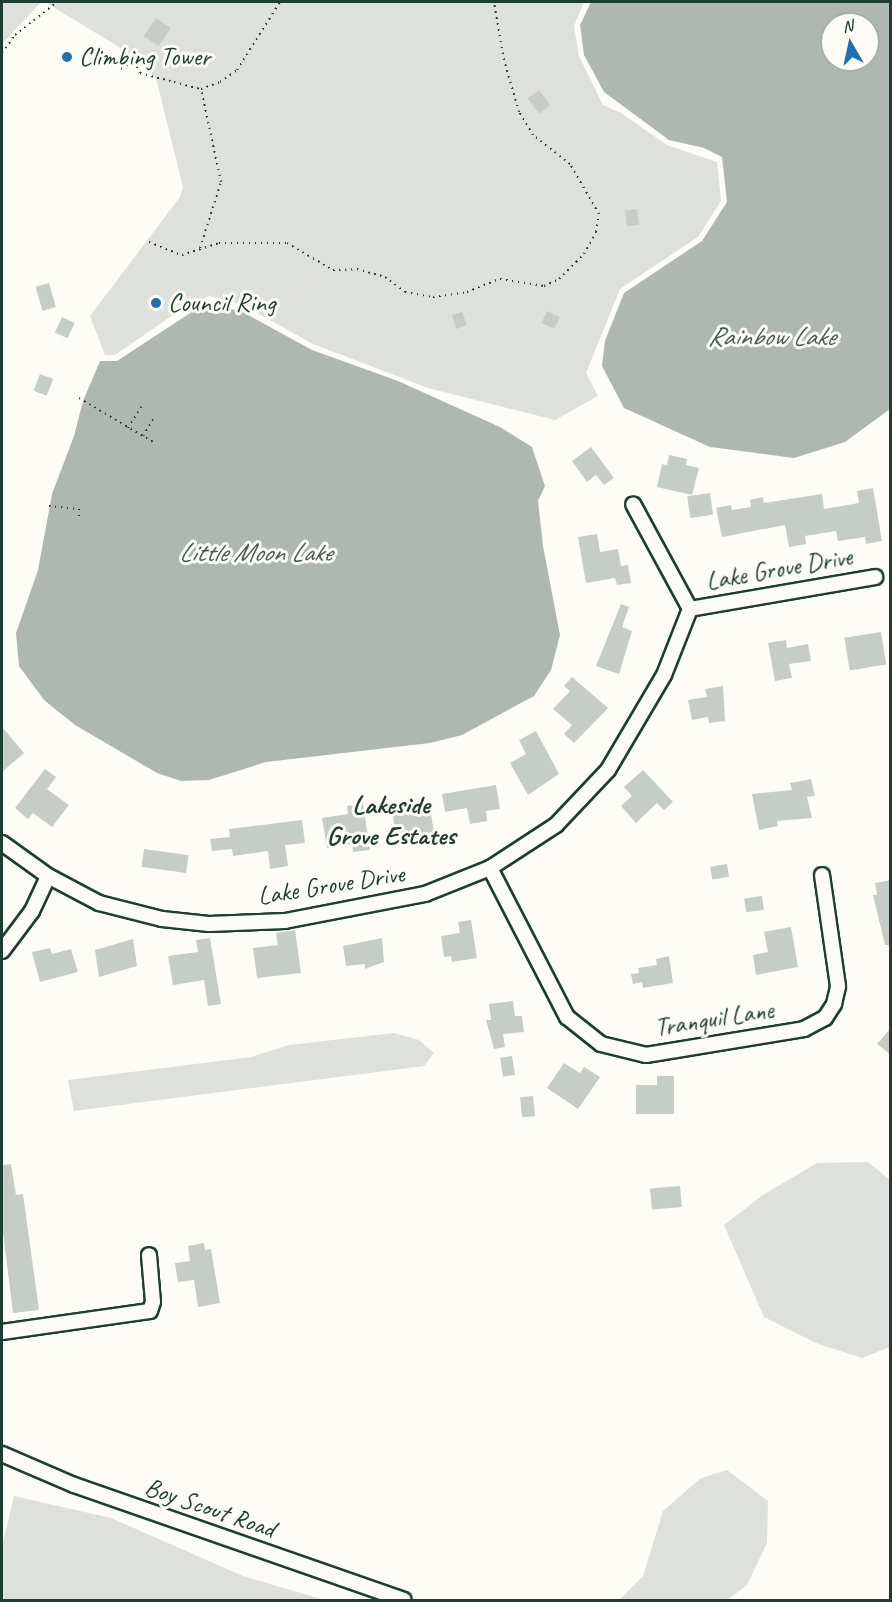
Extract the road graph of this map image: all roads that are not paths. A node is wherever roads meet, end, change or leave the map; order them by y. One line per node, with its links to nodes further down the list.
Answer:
1 (633, 504): 3 (street, Lake Grove Drive)
2 (875, 577): 3 (street, Lake Grove Drive)
3 (690, 609): 5 (street, Lake Grove Drive)
4 (2, 843): 7 (street, Lake Grove Drive)
5 (490, 868): 6 (street, Tranquil Lane); 7 (street, Lake Grove Drive)
6 (822, 875)
7 (48, 876): 8 (street)
8 (2, 951)
9 (149, 1255): 10 (street)
10 (2, 1332)
11 (3, 1458): 12 (street, Boy Scout Road)
12 (405, 1600)

